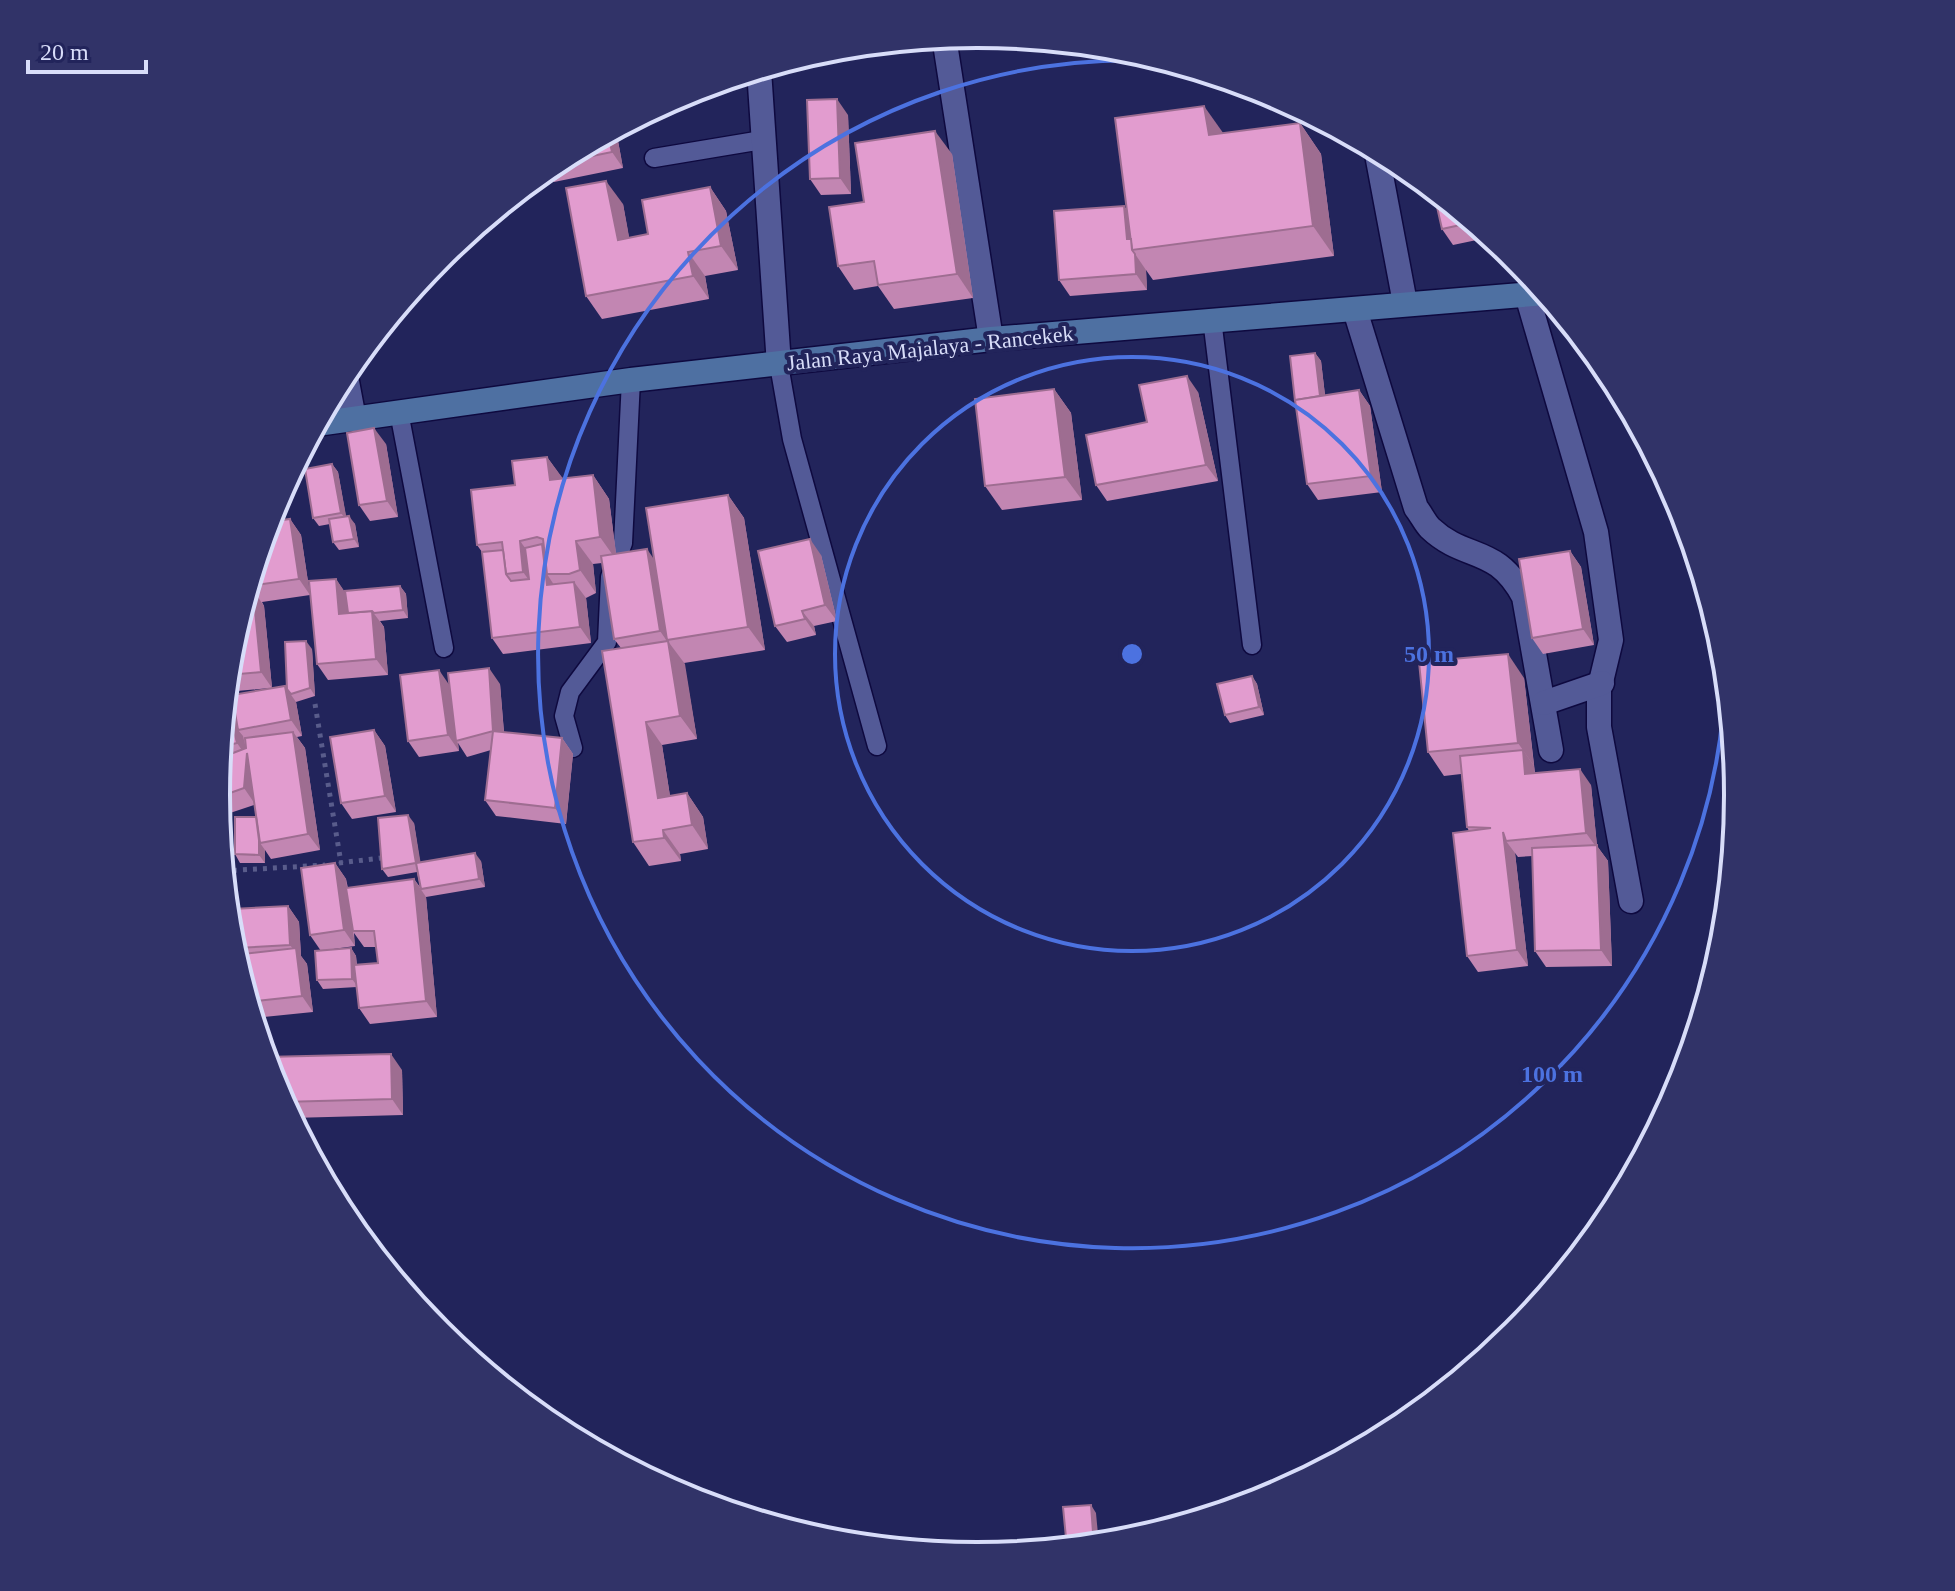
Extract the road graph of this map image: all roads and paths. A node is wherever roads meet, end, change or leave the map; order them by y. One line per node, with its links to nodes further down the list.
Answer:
1 (946, 49): 11 (street)
2 (759, 81): 3 (street)
3 (762, 140): 4 (lane); 12 (street)
4 (654, 158)
5 (1379, 165): 8 (street)
6 (1532, 294): 8 (main road, Jalan Raya Majalaya - Rancekek)
7 (1538, 300): 20 (street)
8 (1405, 303): 9 (main road, Jalan Raya Majalaya - Rancekek)
9 (1355, 310): 10 (main road, Jalan Raya Majalaya - Rancekek); 21 (street)
10 (1212, 319): 11 (main road, Jalan Raya Majalaya - Rancekek); 18 (lane)
11 (991, 339): 12 (main road, Jalan Raya Majalaya - Rancekek)
12 (779, 365): 13 (main road, Jalan Raya Majalaya - Rancekek); 23 (lane)
13 (631, 380): 15 (main road, Jalan Raya Majalaya - Rancekek); 24 (lane)
14 (349, 392): 16 (street)
15 (399, 412): 16 (main road, Jalan Raya Majalaya - Rancekek); 19 (lane)
16 (354, 419): 17 (main road, Jalan Raya Majalaya - Rancekek)
17 (330, 422)
18 (1252, 645)
19 (444, 648)
20 (1602, 683): 21 (street); 29 (street)
21 (1544, 703): 25 (street)
22 (315, 704): 27 (path)
23 (877, 746)
24 (573, 748)
25 (1551, 750)
26 (381, 858): 27 (path)
27 (341, 863): 28 (path)
28 (234, 870)
29 (1631, 901)

